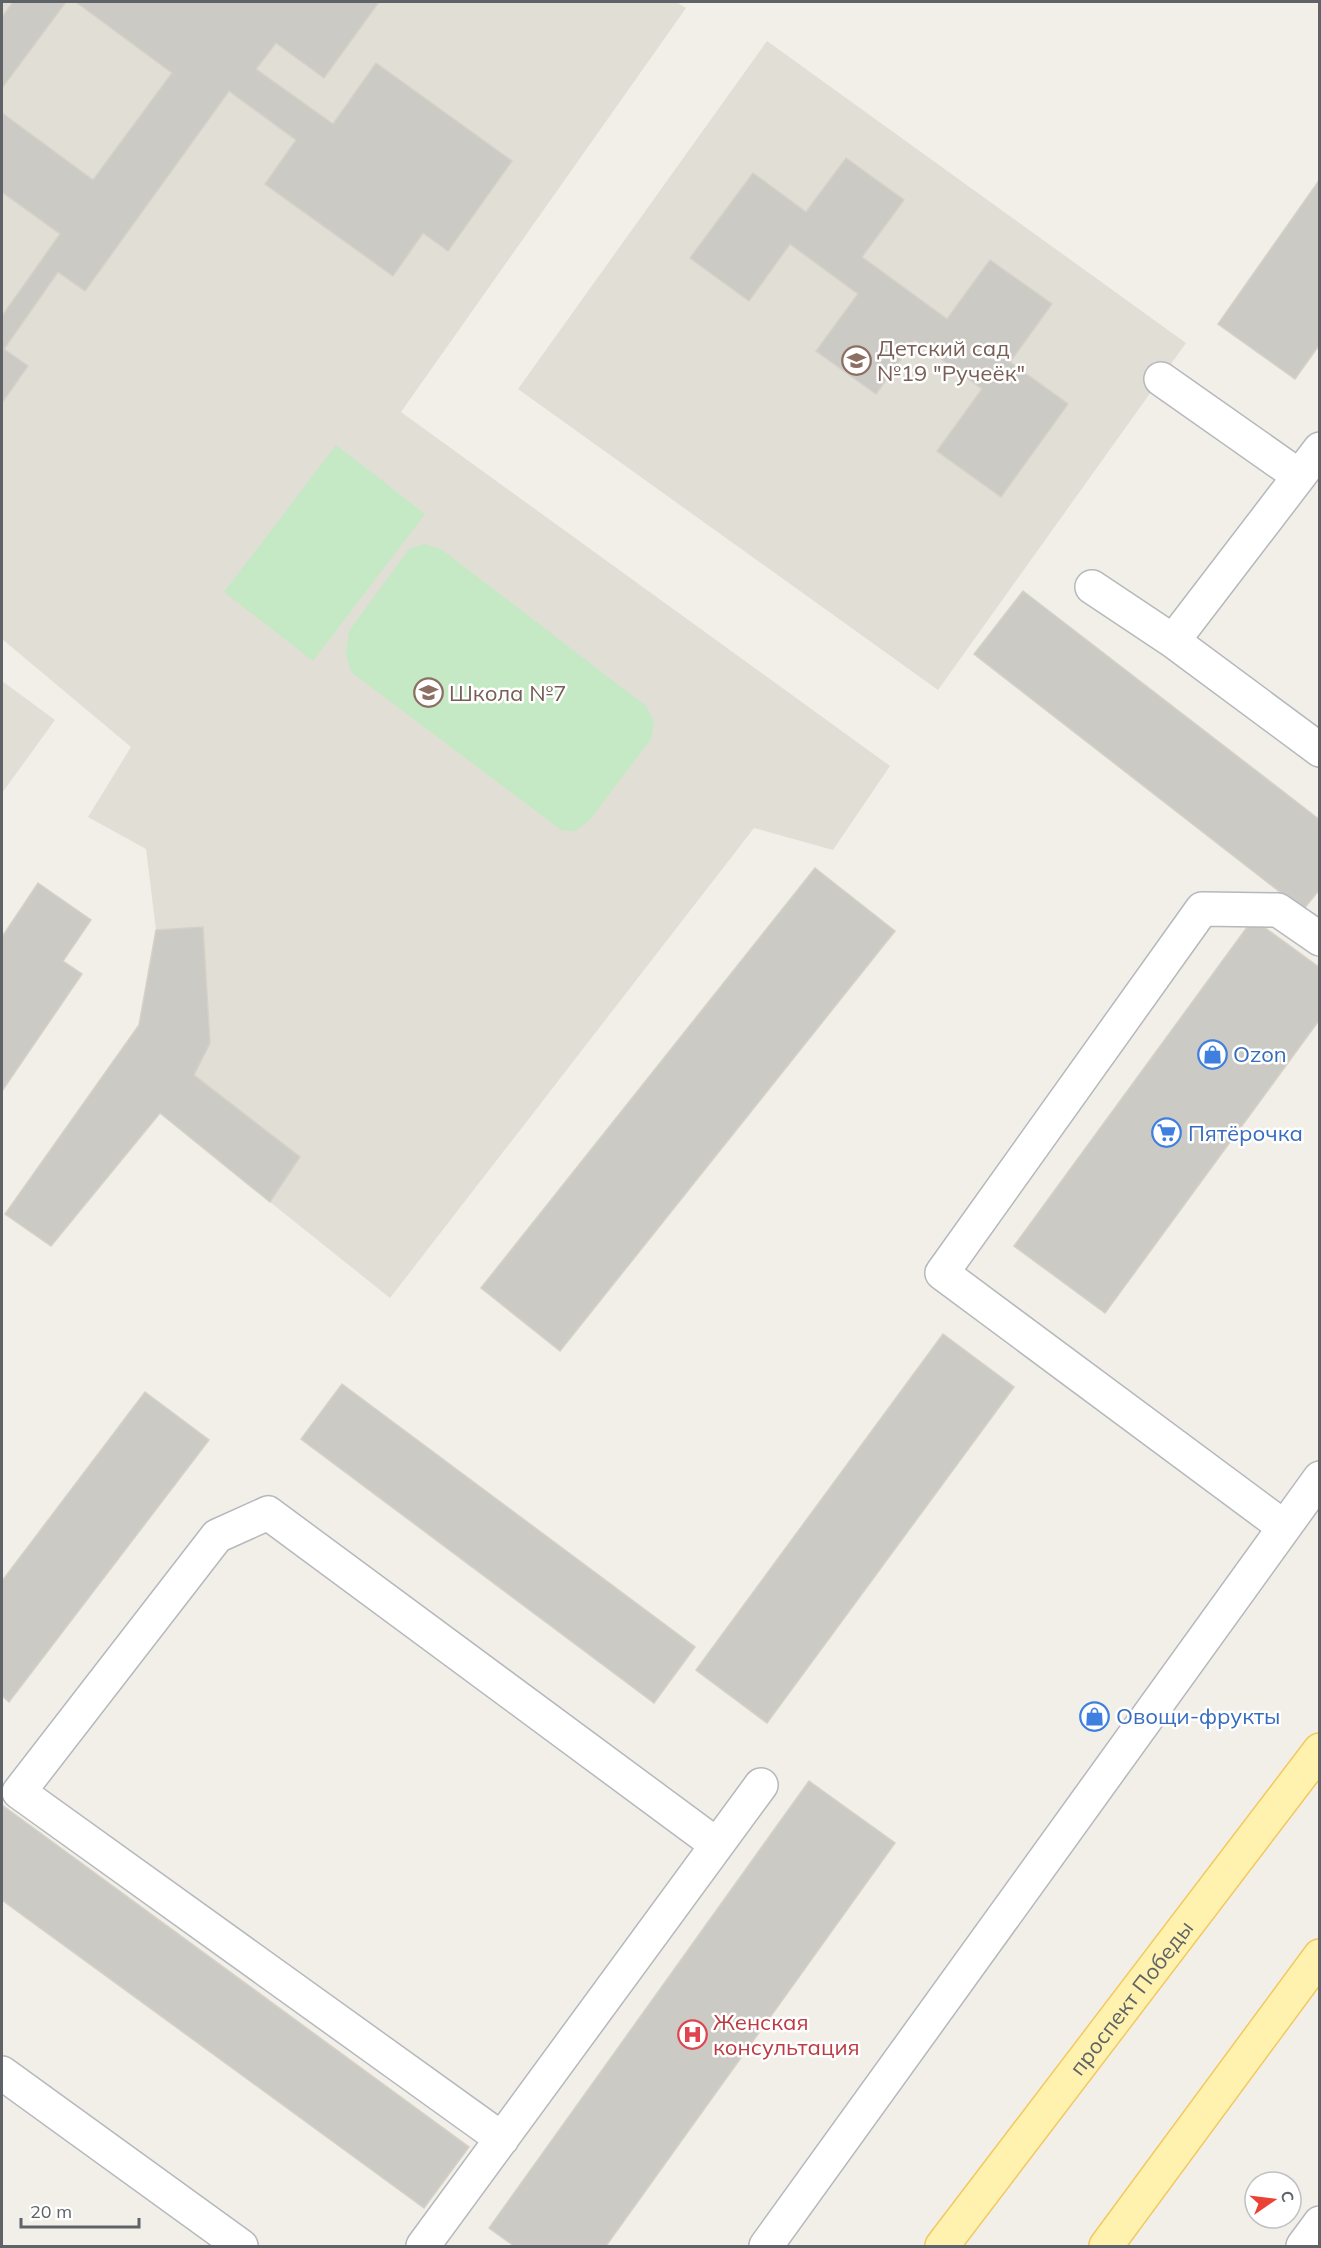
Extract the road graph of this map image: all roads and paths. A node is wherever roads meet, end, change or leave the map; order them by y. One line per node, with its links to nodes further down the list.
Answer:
1 (1161, 379): 3 (street)
2 (1320, 449): 3 (street)
3 (1299, 476): 5 (street)
4 (1092, 587): 5 (street)
5 (1173, 641): 6 (street)
6 (1320, 750)
7 (1320, 939): 9 (street)
8 (1320, 1478): 9 (street)
9 (1284, 1527): 20 (street)
10 (1320, 1750): 21 (main road, проспект Победы)
11 (10, 1785): 13 (street); 16 (street)
12 (761, 1785): 13 (street)
13 (717, 1845): 16 (street)
14 (1320, 1956): 22 (main road)
15 (2, 2073): 18 (street)
16 (502, 2139): 19 (street)
17 (1320, 2223): 23 (street)
18 (241, 2247)
19 (423, 2247)
20 (766, 2247)
21 (942, 2247)
22 (1106, 2247)
23 (1303, 2247)

